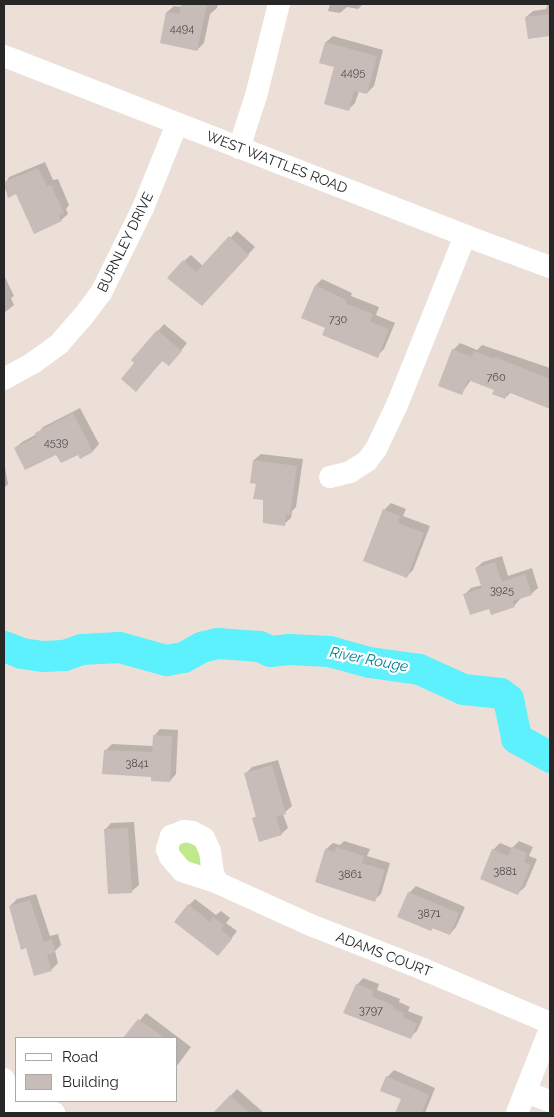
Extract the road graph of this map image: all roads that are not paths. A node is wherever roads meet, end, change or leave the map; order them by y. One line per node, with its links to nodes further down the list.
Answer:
1 (279, 4): 4 (street)
2 (4, 56): 3 (street, WEST WATTLES ROAD)
3 (177, 124): 4 (street, WEST WATTLES ROAD); 7 (street, BURNLEY DRIVE)
4 (239, 148): 5 (street, WEST WATTLES ROAD)
5 (465, 236): 6 (street, WEST WATTLES ROAD); 8 (street)
6 (550, 267)
7 (4, 379)
8 (330, 477)
9 (218, 883): 10 (street, ADAMS COURT)
10 (550, 1024)
11 (550, 1029): 13 (street)
12 (4, 1079): 15 (street)
13 (526, 1092): 14 (street); 17 (street)
14 (550, 1100)
15 (8, 1109): 16 (street)
16 (54, 1113)
17 (518, 1113)

